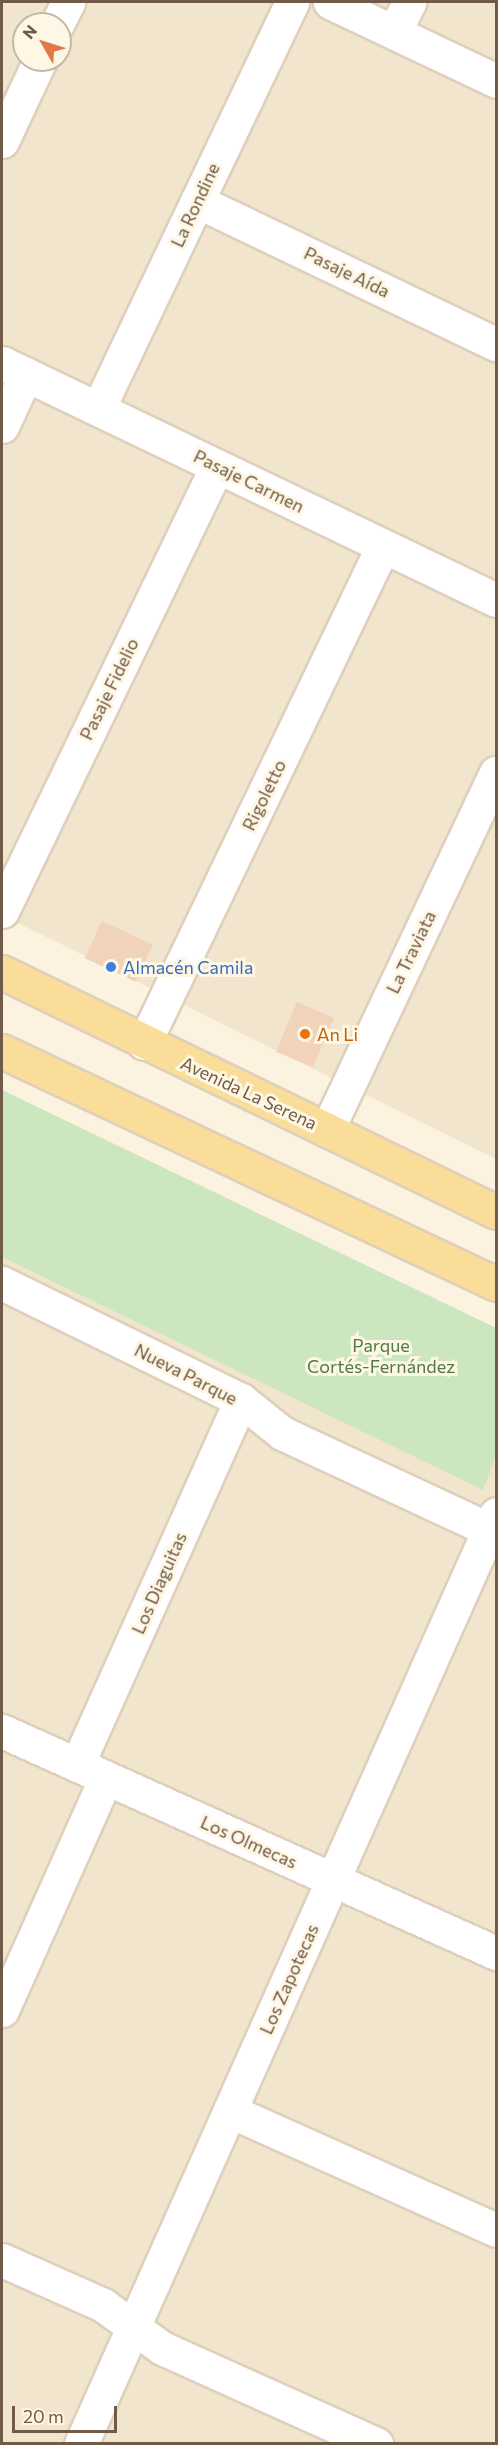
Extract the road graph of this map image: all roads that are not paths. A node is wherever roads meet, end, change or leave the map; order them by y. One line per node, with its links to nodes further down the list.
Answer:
1 (292, 2): 9 (street, La Rondine)
2 (330, 2): 4 (street)
3 (409, 2): 4 (street)
4 (394, 32): 6 (street)
5 (32, 72): 7 (street)
6 (496, 81)
7 (9, 105): 8 (street)
8 (2, 141)
9 (198, 201): 10 (street, Pasaje Aída); 12 (street, La Rondine)
10 (496, 344)
11 (14, 368): 12 (street, Pasaje Carmen); 13 (street)
12 (98, 409): 14 (street, Pasaje Carmen)
13 (2, 426)
14 (217, 466): 15 (street, Pasaje Carmen); 18 (street, Pasaje Fidelio)
15 (384, 546): 16 (street, Pasaje Carmen); 20 (street, Rigoletto)
16 (496, 600)
17 (496, 773): 22 (street, La Traviata)
18 (2, 911)
19 (2, 972): 20 (main road, Avenida La Serena)
20 (144, 1044): 22 (main road, Avenida La Serena)
21 (2, 1051): 25 (main road)
22 (327, 1130): 23 (main road, Avenida La Serena)
23 (496, 1212)
24 (2, 1283): 26 (street, Nueva Parque)
25 (496, 1284)
26 (241, 1400): 27 (street, Nueva Parque); 29 (street, Los Diaguitas)
27 (494, 1526): 30 (street, Los Zapotecas)
28 (2, 1731): 29 (street, Los Olmecas)
29 (91, 1771): 30 (street, Los Olmecas); 32 (street, Los Diaguitas)
30 (334, 1880): 31 (street, Los Olmecas); 33 (street, Los Zapotecas)
31 (496, 1953)
32 (3, 2005)
33 (230, 2111): 34 (street); 36 (street, Los Zapotecas)
34 (496, 2230)
35 (2, 2260): 36 (street)
36 (134, 2327): 37 (street, Los Zapotecas); 38 (street)
37 (81, 2444)
38 (376, 2444)

